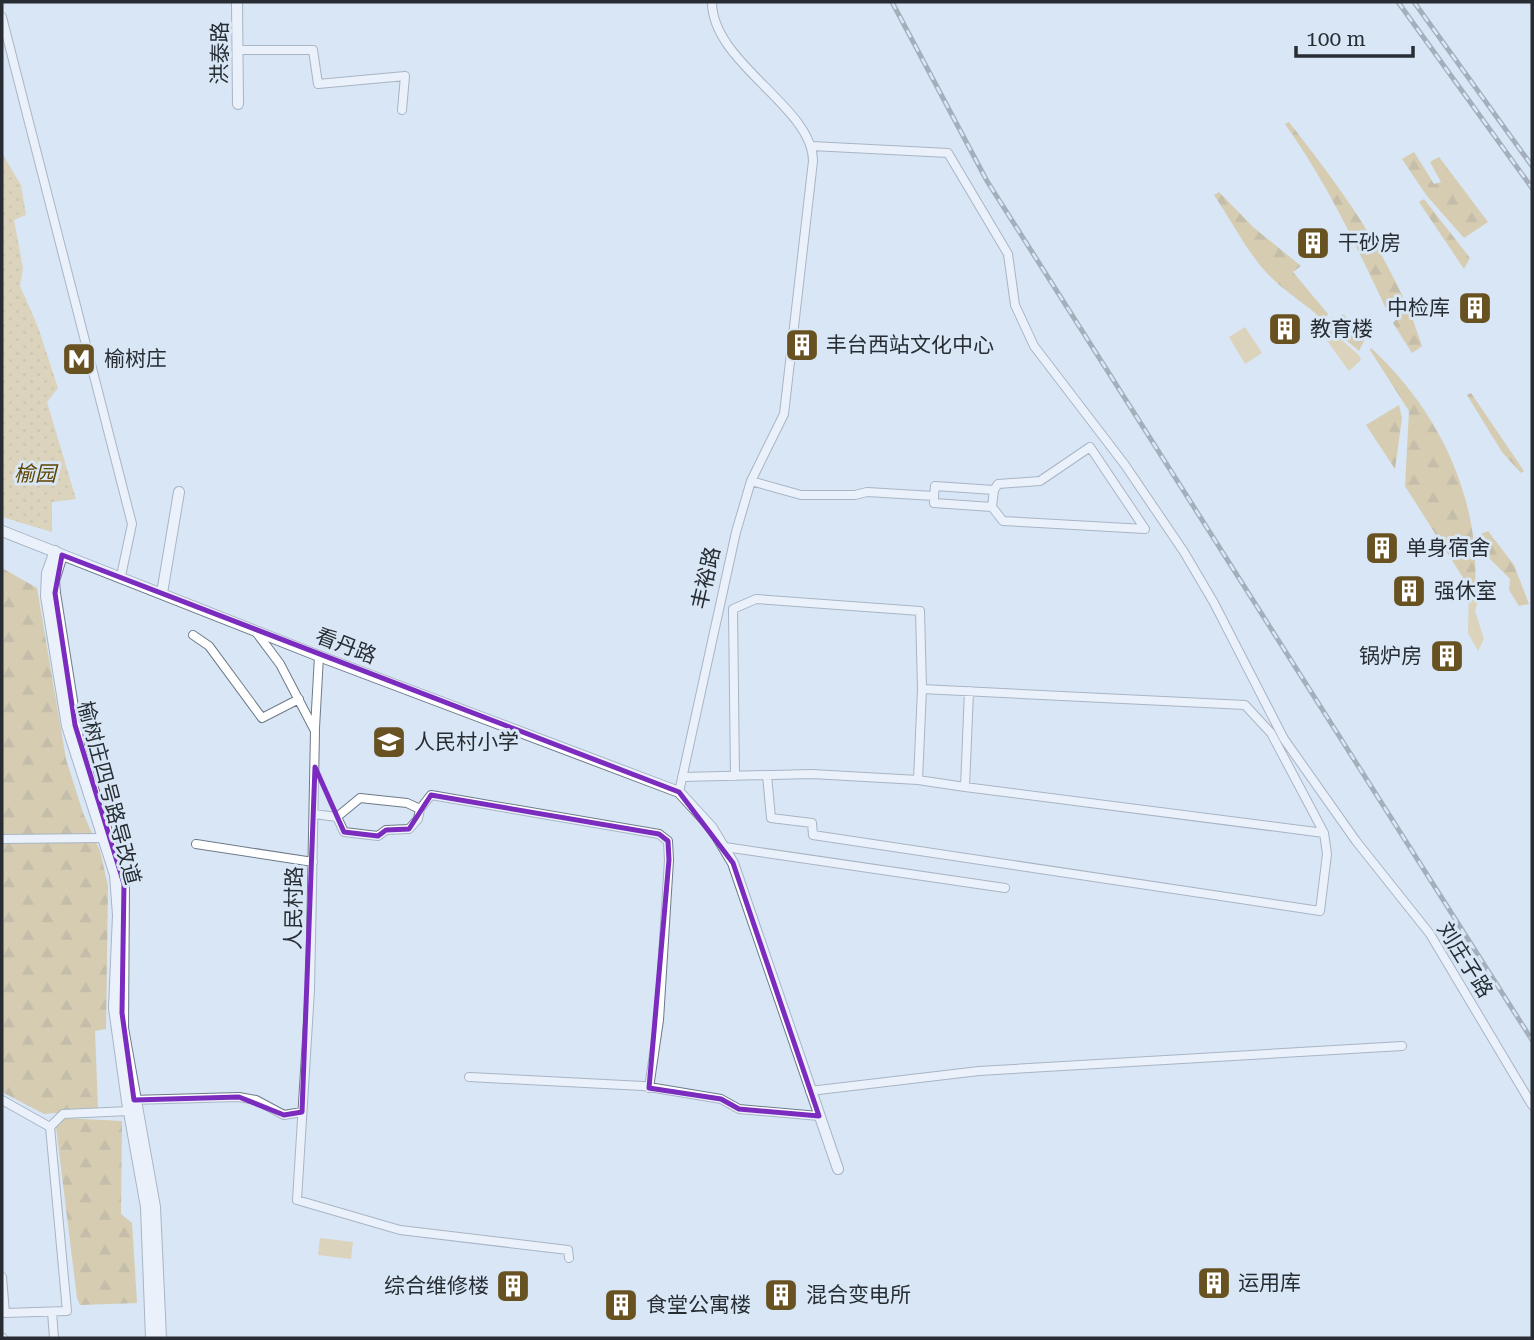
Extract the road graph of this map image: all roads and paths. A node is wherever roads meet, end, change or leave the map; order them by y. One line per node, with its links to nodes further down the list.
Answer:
1 (237, 2): 4 (street, 洪泰路)
2 (712, 2): 7 (street)
3 (2, 17): 15 (street)
4 (239, 50): 5 (street, 洪泰路); 6 (street)
5 (239, 104)
6 (402, 110)
7 (812, 146): 8 (street, 丰裕路); 46 (street, 刘庄子路)
8 (751, 481): 11 (street); 26 (street, 丰裕路)
9 (993, 490): 11 (street); 12 (street); 12 (street)
10 (179, 492): 16 (street)
11 (934, 496): 12 (street)
12 (992, 507)
13 (2, 531): 14 (street, 看丹路)
14 (59, 553): 15 (street, 看丹路); 34 (street, 榆树庄四号路导改道); 45 (street, 榆树庄四号路导改道)
15 (121, 576): 16 (street, 看丹路)
16 (162, 593): 17 (street, 看丹路)
17 (256, 632): 19 (street, 看丹路); 22 (street, 人民村路)
18 (193, 635): 22 (street)
19 (318, 656): 23 (street); 29 (street, 看丹路)
20 (922, 689): 21 (street); 25 (street); 27 (street)
21 (970, 691): 28 (street); 33 (street)
22 (299, 699): 23 (street, 人民村路)
23 (315, 731): 31 (street, 人民村路)
24 (767, 775): 25 (street); 27 (street); 33 (street)
25 (735, 776): 26 (street)
26 (682, 777): 29 (street, 丰裕路)
27 (918, 780): 28 (street)
28 (965, 787): 33 (street)
29 (679, 792): 37 (street)
30 (420, 808): 32 (street); 32 (street); 42 (street)
31 (314, 814): 32 (street); 38 (street, 人民村路)
32 (337, 817)
33 (1324, 832)
34 (103, 838): 35 (street); 45 (street, 榆树庄四号路导改道)
35 (2, 839)
36 (196, 844): 38 (street)
37 (725, 847): 39 (street); 43 (street)
38 (313, 862): 47 (street, 人民村路)
39 (1005, 888)
40 (1402, 1046): 43 (street)
41 (469, 1077): 42 (street)
42 (649, 1088): 48 (street)
43 (810, 1091): 48 (street)
44 (2, 1100): 49 (street)
45 (130, 1104): 47 (street); 49 (street); 55 (street, 榆树庄四号路导改道); 56 (street, 榆树庄四号路导改道)
46 (1532, 1105)
47 (302, 1112): 51 (street, 人民村路)
48 (819, 1116): 50 (street)
49 (50, 1127): 53 (street)
50 (838, 1170)
51 (569, 1258)
52 (2, 1277): 53 (street)
53 (52, 1312): 54 (street)
54 (54, 1338)
55 (151, 1338)
56 (161, 1338)

